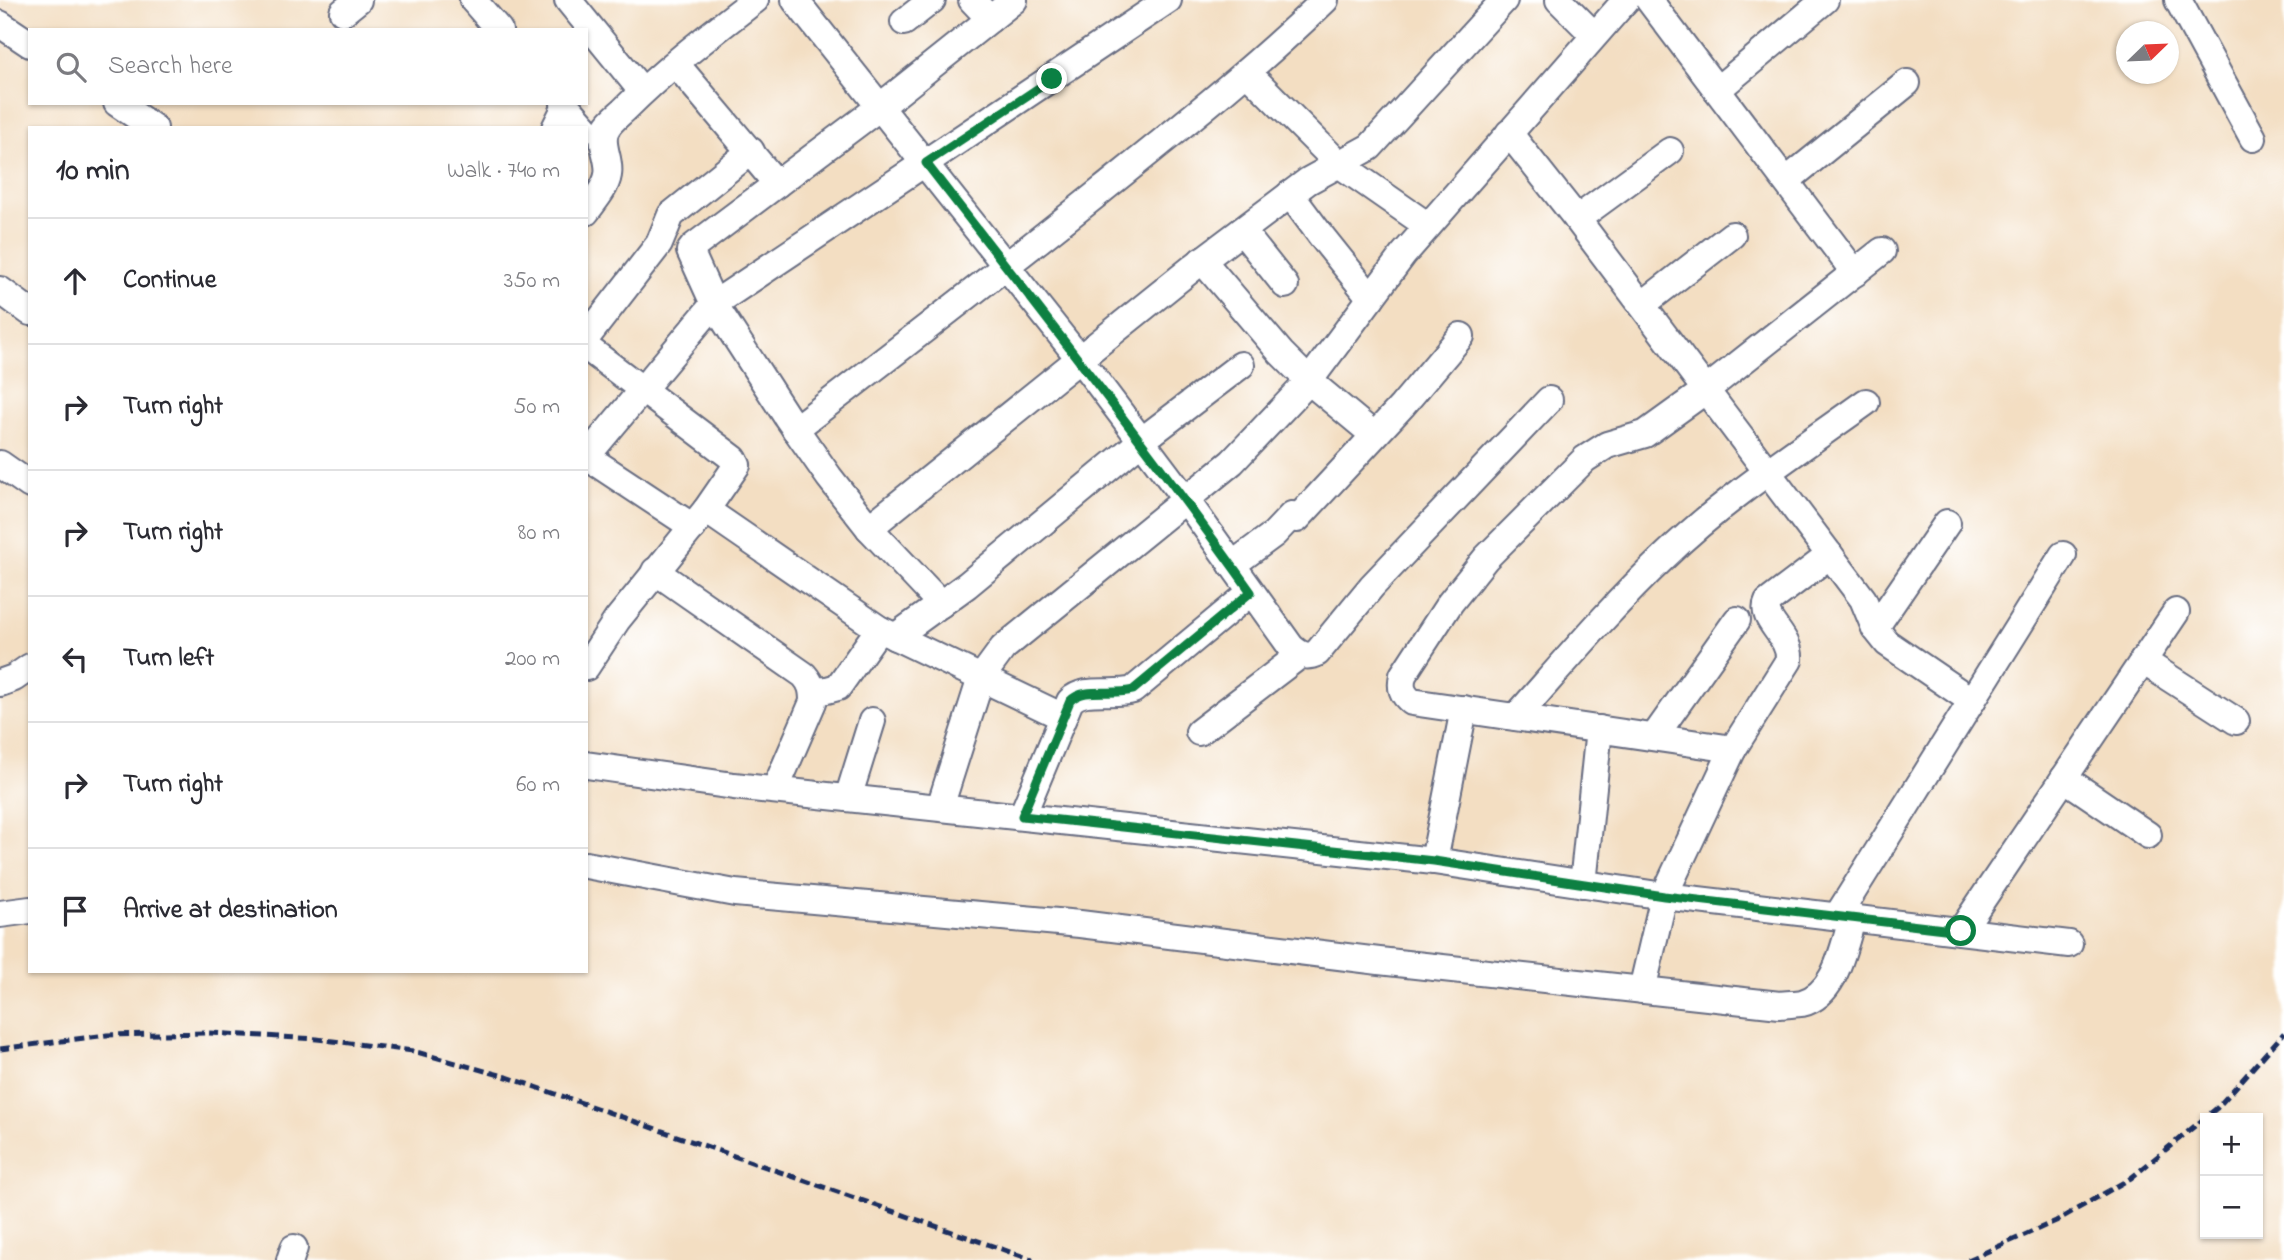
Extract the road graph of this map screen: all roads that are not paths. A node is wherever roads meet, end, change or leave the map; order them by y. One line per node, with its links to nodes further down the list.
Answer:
1 (568, 0): 23 (street)
2 (795, 0): 25 (street)
3 (932, 0): 15 (street)
4 (1014, 0): 14 (street)
5 (1168, 0): 35 (street)
6 (1325, 0): 20 (street)
7 (1504, 0): 36 (street)
8 (1559, 0): 17 (street)
9 (1626, 0): 17 (street)
10 (1649, 0): 22 (street)
11 (1825, 0): 22 (street)
12 (2178, 0): 31 (street)
13 (742, 4): 19 (street)
14 (981, 9): 25 (street)
15 (904, 22)
16 (0, 24): 18 (street)
17 (1594, 35): 30 (street)
18 (28, 43)
19 (676, 64): 23 (street); 33 (street)
20 (1247, 72): 36 (street); 47 (street)
21 (1907, 83): 37 (street)
22 (1717, 90): 37 (street)
23 (642, 91): 32 (street)
24 (120, 105): 27 (street)
25 (881, 106): 35 (street); 38 (street)
26 (561, 112): 28 (street)
27 (151, 126)
28 (583, 126)
29 (588, 130): 32 (street)
30 (1509, 133): 41 (street); 42 (street)
31 (2253, 138)
32 (605, 149): 40 (street)
33 (751, 151): 38 (street); 55 (street)
34 (1670, 151): 41 (street)
35 (926, 163): 47 (street); 52 (street)
36 (1339, 164): 39 (street); 42 (street)
37 (1786, 181): 48 (street)
38 (777, 184): 52 (street)
39 (1290, 194): 43 (street); 51 (street)
40 (588, 209)
41 (1577, 219): 53 (street)
42 (1428, 226): 51 (street)
43 (1242, 231): 46 (street); 49 (street)
44 (1732, 235): 53 (street)
45 (1882, 251): 48 (street)
46 (1202, 260): 58 (street); 60 (street)
47 (1006, 267): 58 (street); 65 (street)
48 (1855, 273): 62 (street)
49 (1285, 285)
50 (0, 290): 54 (street)
51 (1371, 298): 60 (street)
52 (715, 304): 61 (street); 65 (street)
53 (1642, 305): 62 (street)
54 (28, 311)
55 (588, 335)
56 (1461, 336): 66 (street)
57 (588, 348): 61 (street)
58 (1079, 358): 67 (street); 76 (street)
59 (1241, 365): 67 (street)
60 (1309, 380): 66 (street); 73 (street)
61 (643, 389): 68 (street); 74 (street)
62 (1706, 390): 71 (street); 95 (street)
63 (1549, 400): 87 (street)
64 (1866, 402): 71 (street)
65 (795, 429): 76 (street)
66 (1374, 435): 79 (street)
67 (1140, 442): 73 (street); 82 (street)
68 (588, 456)
69 (588, 458): 74 (street)
70 (0, 464): 72 (street)
71 (1769, 472): 77 (street); 96 (street)
72 (28, 484)
73 (1186, 500): 79 (street); 91 (street)
74 (699, 518): 80 (street); 86 (street)
75 (1947, 523): 85 (street)
76 (869, 528): 82 (street)
77 (1830, 555): 85 (street); 103 (street)
78 (2063, 555): 94 (street)
79 (1232, 565): 81 (street)
80 (655, 570): 89 (street); 93 (street)
81 (1251, 592): 87 (street); 97 (street)
82 (941, 604): 86 (street)
83 (2176, 612): 88 (street)
84 (1737, 620): 102 (street)
85 (1875, 628): 94 (street)
86 (887, 633): 91 (street); 93 (street)
87 (1300, 654): 101 (street)
88 (2143, 661): 99 (street); 105 (street)
89 (588, 664)
90 (28, 668): 92 (street)
91 (981, 678): 97 (street); 108 (street)
92 (0, 683)
93 (813, 691): 106 (street)
94 (1972, 701): 117 (street)
95 (1464, 709): 96 (street); 111 (street)
96 (1516, 717): 100 (street)
97 (1063, 718): 109 (street)
98 (872, 720): 107 (street)
99 (2236, 721)
100 (1599, 729): 102 (street); 113 (street)
101 (1199, 732)
102 (1654, 737): 103 (street)
103 (1732, 748): 114 (street)
104 (588, 765): 106 (street)
105 (2064, 778): 110 (street); 118 (street)
106 (775, 790): 107 (street)
107 (848, 798): 108 (street)
108 (940, 807): 109 (street)
109 (1022, 816): 111 (street)
110 (2148, 835)
111 (1434, 861): 113 (street)
112 (588, 865): 120 (street)
113 (1583, 884): 114 (street)
114 (1664, 896): 117 (street); 120 (street)
115 (28, 910): 116 (street)
116 (0, 914)
117 (1845, 916): 118 (street); 120 (street)
118 (1961, 931): 119 (street)
119 (2069, 944)
120 (1642, 990)

